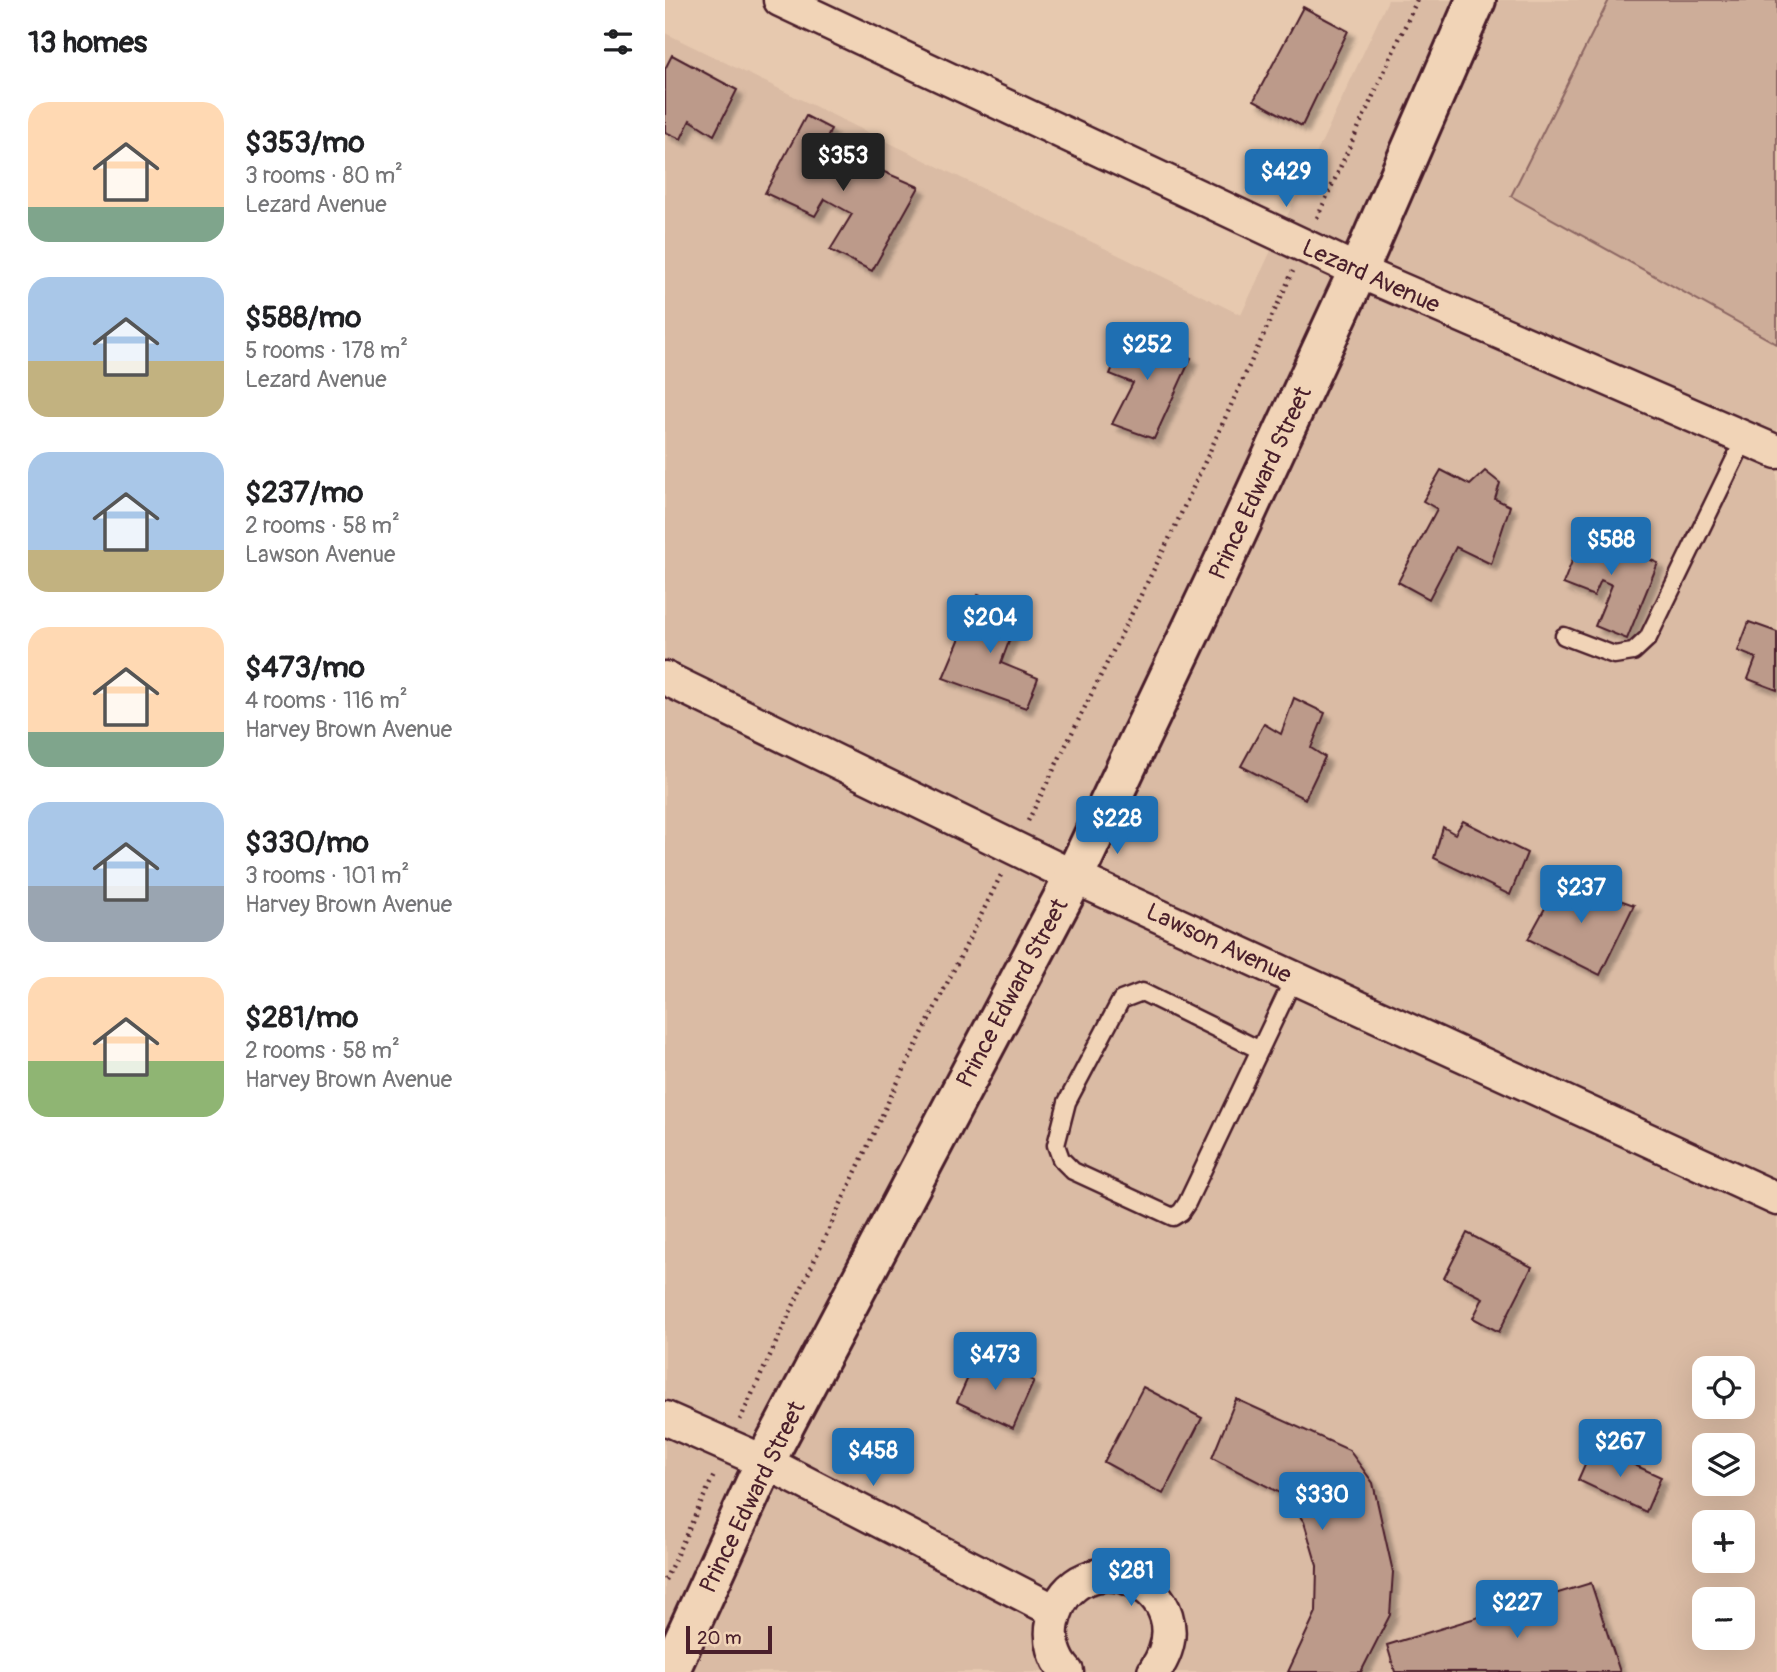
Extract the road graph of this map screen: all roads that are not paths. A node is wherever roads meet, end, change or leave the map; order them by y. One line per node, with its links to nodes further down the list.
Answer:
1 (780, 0): 3 (street, Lezard Avenue)
2 (1476, 0): 3 (main road, Prince Edward Street)
3 (1358, 271): 4 (street, Lezard Avenue); 8 (main road, Prince Edward Street)
4 (1745, 438): 5 (street, Lezard Avenue); 6 (lane)
5 (1777, 452)
6 (1564, 636)
7 (665, 677): 8 (street, Lawson Avenue)
8 (1074, 877): 9 (street, Lawson Avenue); 13 (main road, Prince Edward Street)
9 (1294, 978): 10 (lane); 11 (street, Lawson Avenue)
10 (1260, 1050): 10 (lane)
11 (1777, 1199)
12 (665, 1418): 13 (street)
13 (765, 1462): 14 (street); 15 (main road, Prince Edward Street)
14 (1055, 1611): 16 (street); 17 (street)
15 (670, 1672)
16 (1067, 1672)
17 (1154, 1672)

